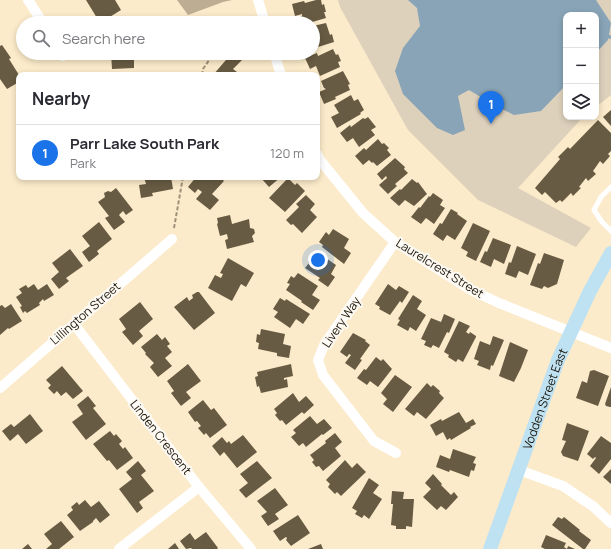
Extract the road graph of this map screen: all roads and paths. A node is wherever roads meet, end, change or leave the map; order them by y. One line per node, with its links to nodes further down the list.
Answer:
1 (28, 0): 3 (street)
2 (258, 0): 4 (street)
3 (38, 16)
4 (263, 16)
5 (209, 60): 7 (path)
6 (276, 60): 8 (street)
7 (202, 72)
8 (280, 72)
9 (320, 160): 14 (street, Laurelcrest Street)
10 (182, 180): 13 (path)
11 (611, 187): 12 (lane)
12 (611, 231)
13 (172, 239): 16 (street, Lillington Street)
14 (395, 242): 17 (street, Laurelcrest Street); 20 (street, Livery Way)
15 (611, 253): 17 (street, Vodden Street East)
16 (74, 324): 19 (street, Lillington Street); 22 (street, Linden Crescent)
17 (570, 332): 18 (street, Laurelcrest Street); 21 (street, Vodden Street East)
18 (611, 348)
19 (0, 388)
20 (396, 453)
21 (519, 470): 23 (street); 26 (street, Vodden Street East)
22 (199, 486): 24 (street); 25 (street, Linden Crescent)
23 (611, 523)
24 (119, 549)
25 (251, 549)
26 (490, 549)

